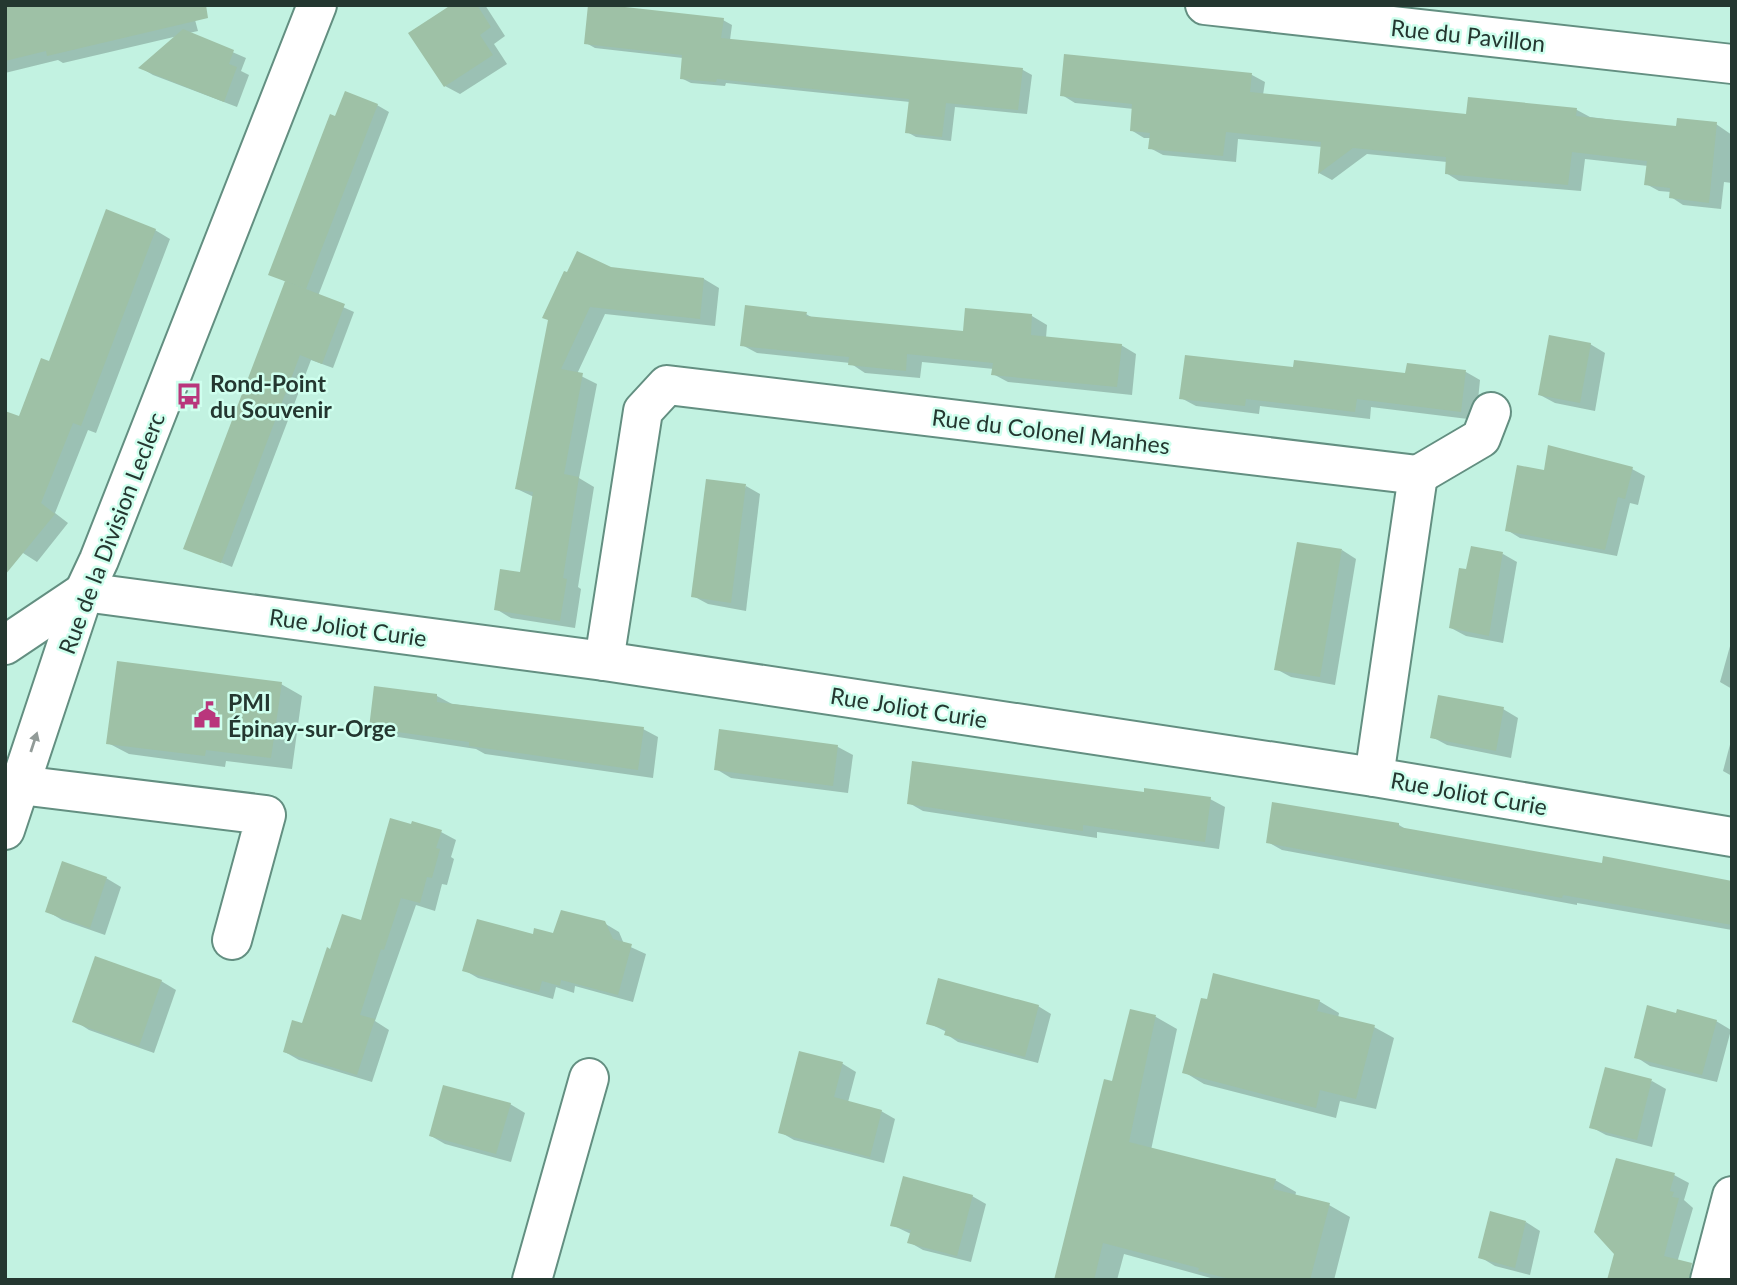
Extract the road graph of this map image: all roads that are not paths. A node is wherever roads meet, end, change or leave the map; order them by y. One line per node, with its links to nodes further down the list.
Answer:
1 (317, 5): 6 (street, Rue de la Division Leclerc)
2 (1205, 5): 3 (street, Rue du Pavillon)
3 (1732, 64)
4 (1491, 412): 5 (street)
5 (1418, 475): 8 (street, Rue du Colonel Manhes); 9 (street)
6 (84, 592): 7 (street); 8 (street, Rue Joliot Curie); 10 (street, Rue de la Division Leclerc, one-way to 6)
7 (5, 645)
8 (604, 661): 9 (street, Rue Joliot Curie)
9 (1374, 777): 12 (street, Rue Joliot Curie)
10 (20, 785): 11 (street, Rue de la Division Leclerc); 13 (street)
11 (5, 830)
12 (1732, 837)
13 (232, 940)
14 (589, 1078): 16 (street)
15 (1732, 1196): 17 (street)
16 (532, 1280)
17 (1710, 1280)

